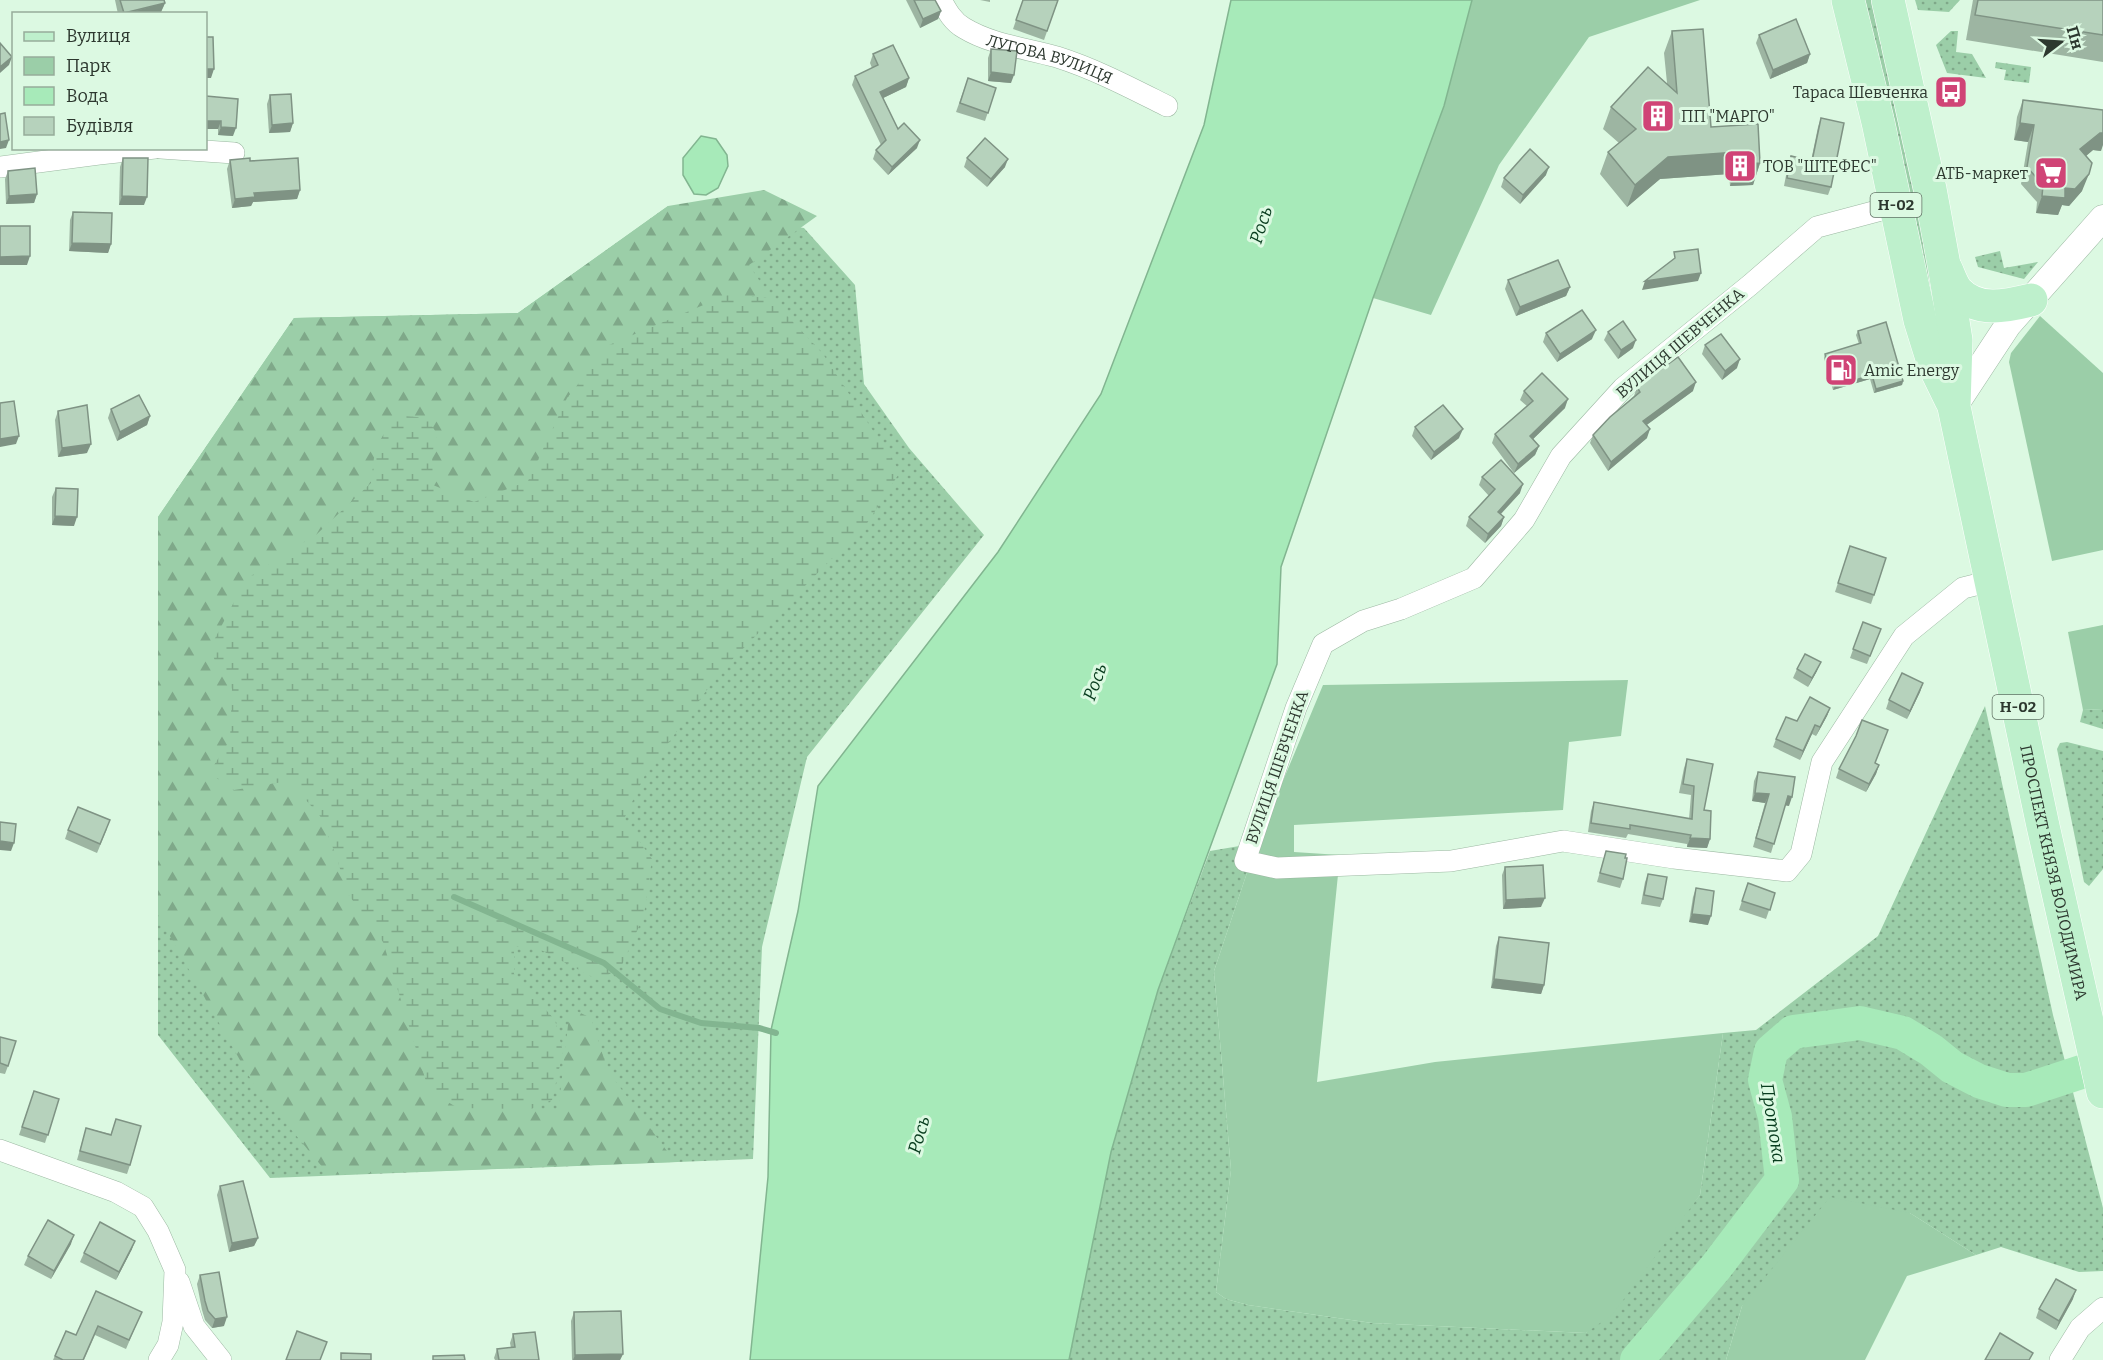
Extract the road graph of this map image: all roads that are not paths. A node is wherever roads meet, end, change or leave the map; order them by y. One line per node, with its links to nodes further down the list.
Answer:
1 (941, 0): 4 (street, ЛУГОВА ВУЛИЦЯ)
2 (1848, 0): 9 (main road, ПРОСПЕКТ КНЯЗЯ ВОЛОДИМИРА / Н-02)
3 (1888, 0): 11 (main road, ПРОСПЕКТ КНЯЗЯ ВОЛОДИМИРА / Н-02)
4 (1167, 106)
5 (139, 150): 8 (street)
6 (190, 150): 7 (street)
7 (234, 153)
8 (0, 167)
9 (1896, 206): 13 (main road, ПРОСПЕКТ КНЯЗЯ ВОЛОДИМИРА / Н-02); 14 (street, ВУЛИЦЯ ШЕВЧЕНКА)
10 (2103, 218): 12 (street)
11 (1944, 265): 12 (main road); 13 (main road, ПРОСПЕКТ КНЯЗЯ ВОЛОДИМИРА / Н-02)
12 (2031, 300): 13 (street)
13 (1954, 407): 14 (main road, ПРОСПЕКТ КНЯЗЯ ВОЛОДИМИРА / Н-02)
14 (1990, 581): 15 (main road, ПРОСПЕКТ КНЯЗЯ ВОЛОДИМИРА / Н-02)
15 (2103, 1092)
16 (0, 1150): 17 (street)
17 (174, 1270): 19 (street); 20 (street)
18 (2103, 1308): 21 (street)
19 (159, 1360)
20 (221, 1360)
21 (2060, 1360)

